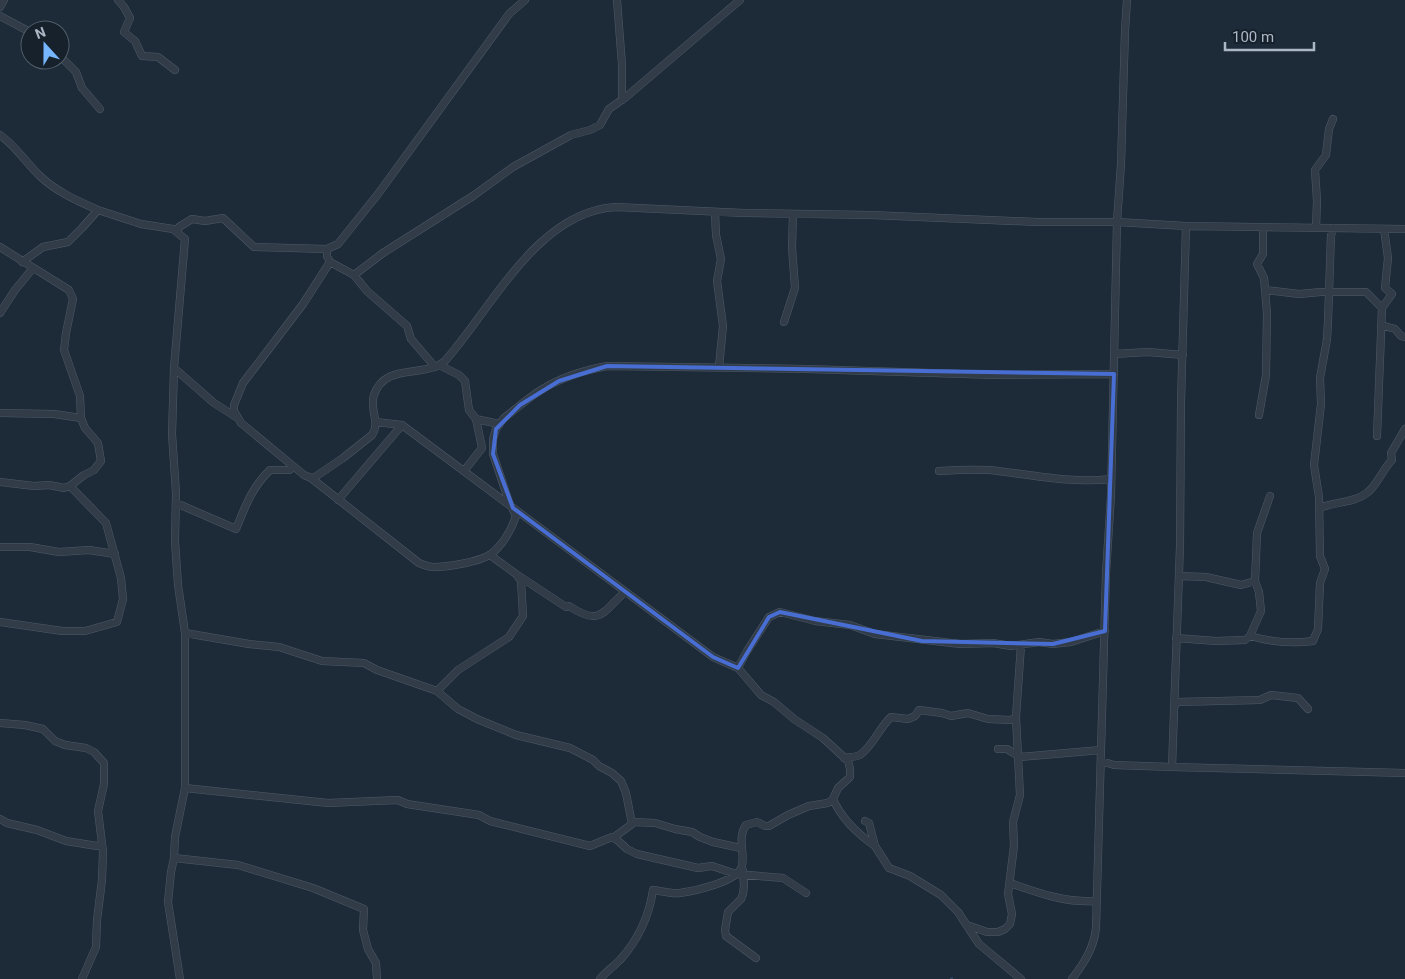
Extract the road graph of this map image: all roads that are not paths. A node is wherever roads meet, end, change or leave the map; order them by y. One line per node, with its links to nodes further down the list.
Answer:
1 (4, 0): 7 (street)
2 (118, 0): 11 (street)
3 (525, 0): 28 (street)
4 (618, 0): 12 (street)
5 (740, 0): 12 (street)
6 (1127, 0): 19 (street)
7 (0, 7)
8 (0, 16): 9 (street)
9 (20, 27)
10 (70, 66): 13 (street)
11 (175, 70)
12 (622, 100): 32 (street)
13 (100, 109)
14 (1333, 119): 22 (street)
15 (0, 135): 16 (street)
16 (98, 210): 26 (street); 29 (street)
17 (715, 212): 18 (street); 42 (street); 43 (street)
18 (793, 214): 19 (street); 37 (street)
19 (1117, 222): 20 (street); 40 (street)
20 (1186, 226): 21 (street); 41 (street)
21 (1263, 227): 22 (street); 33 (street)
22 (1316, 228): 23 (street)
23 (1334, 228): 24 (street); 34 (street)
24 (1384, 229): 25 (street); 35 (street)
25 (1405, 230)
26 (177, 232): 28 (street); 44 (street)
27 (0, 247): 29 (street)
28 (326, 249): 30 (street)
29 (22, 262): 31 (street)
30 (330, 262): 32 (street); 48 (street)
31 (33, 268): 36 (street); 49 (street)
32 (354, 275): 42 (street)
33 (1265, 290): 34 (street); 47 (street)
34 (1330, 293): 35 (street); 68 (street)
35 (1382, 308): 38 (street)
36 (0, 313)
37 (784, 322)
38 (1381, 325): 39 (street); 55 (street)
39 (1405, 337)
40 (1114, 354): 41 (street); 45 (street)
41 (1183, 355): 73 (street)
42 (437, 366): 50 (street); 51 (street)
43 (719, 367): 45 (street); 53 (street)
44 (174, 368): 48 (street); 66 (street)
45 (1114, 374): 61 (street)
46 (0, 413): 49 (street)
47 (1259, 415)
48 (237, 417): 57 (street)
49 (81, 418): 63 (street)
50 (476, 419): 53 (street); 56 (street)
51 (376, 422): 52 (street); 60 (street)
52 (402, 425): 58 (street); 65 (street)
53 (497, 426): 56 (street); 67 (street)
54 (1405, 429): 68 (street)
55 (1377, 436)
56 (482, 448): 58 (street)
57 (294, 467): 60 (street); 66 (street)
58 (464, 471): 67 (street)
59 (938, 471): 61 (street)
60 (311, 478): 65 (street)
61 (1111, 478): 77 (street)
62 (0, 482): 63 (street)
63 (70, 486): 70 (street)
64 (1270, 496): 74 (street)
65 (338, 500): 71 (street)
66 (176, 503): 78 (street)
67 (513, 508): 71 (street); 75 (street)
68 (1319, 508): 79 (street)
69 (0, 546): 70 (street)
70 (115, 554): 76 (street)
71 (490, 555): 72 (street)
72 (516, 574): 75 (street); 83 (street)
73 (1178, 576): 74 (street); 80 (street)
74 (1255, 582): 79 (street)
75 (625, 592): 82 (street)
76 (0, 622)
77 (1105, 631): 81 (street); 89 (street)
78 (185, 633): 83 (street); 95 (street)
79 (1250, 636): 80 (street)
80 (1176, 638): 84 (street)
81 (1021, 645): 82 (street); 86 (street)
82 (738, 668): 91 (street)
83 (437, 691): 99 (street)
84 (1173, 707): 85 (street); 93 (street)
85 (1308, 708)
86 (1016, 718): 90 (street); 91 (street)
87 (0, 722): 101 (street)
88 (998, 749): 90 (street)
89 (1101, 750): 90 (street); 92 (street)
90 (1018, 756): 106 (street)
91 (844, 758): 96 (street)
92 (1101, 761): 93 (street); 108 (street)
93 (1172, 767): 94 (street)
94 (1405, 773)
95 (185, 788): 100 (street); 104 (street)
96 (833, 799): 102 (street); 103 (street)
97 (0, 819): 101 (street)
98 (866, 821): 102 (street)
99 (632, 822): 100 (street); 103 (street)
100 (613, 838): 105 (street)
101 (102, 845): 111 (street)
102 (875, 846): 109 (street)
103 (741, 848): 105 (street)
104 (174, 858): 112 (street); 113 (street)
105 (740, 874): 107 (street); 110 (street); 114 (street)
106 (1010, 883): 108 (street); 109 (street)
107 (806, 893)
108 (1096, 901): 116 (street)
109 (967, 925): 115 (street)
110 (756, 958)
111 (82, 979)
112 (180, 979)
113 (377, 979)
114 (600, 979)
115 (1021, 979)
116 (1072, 979)

